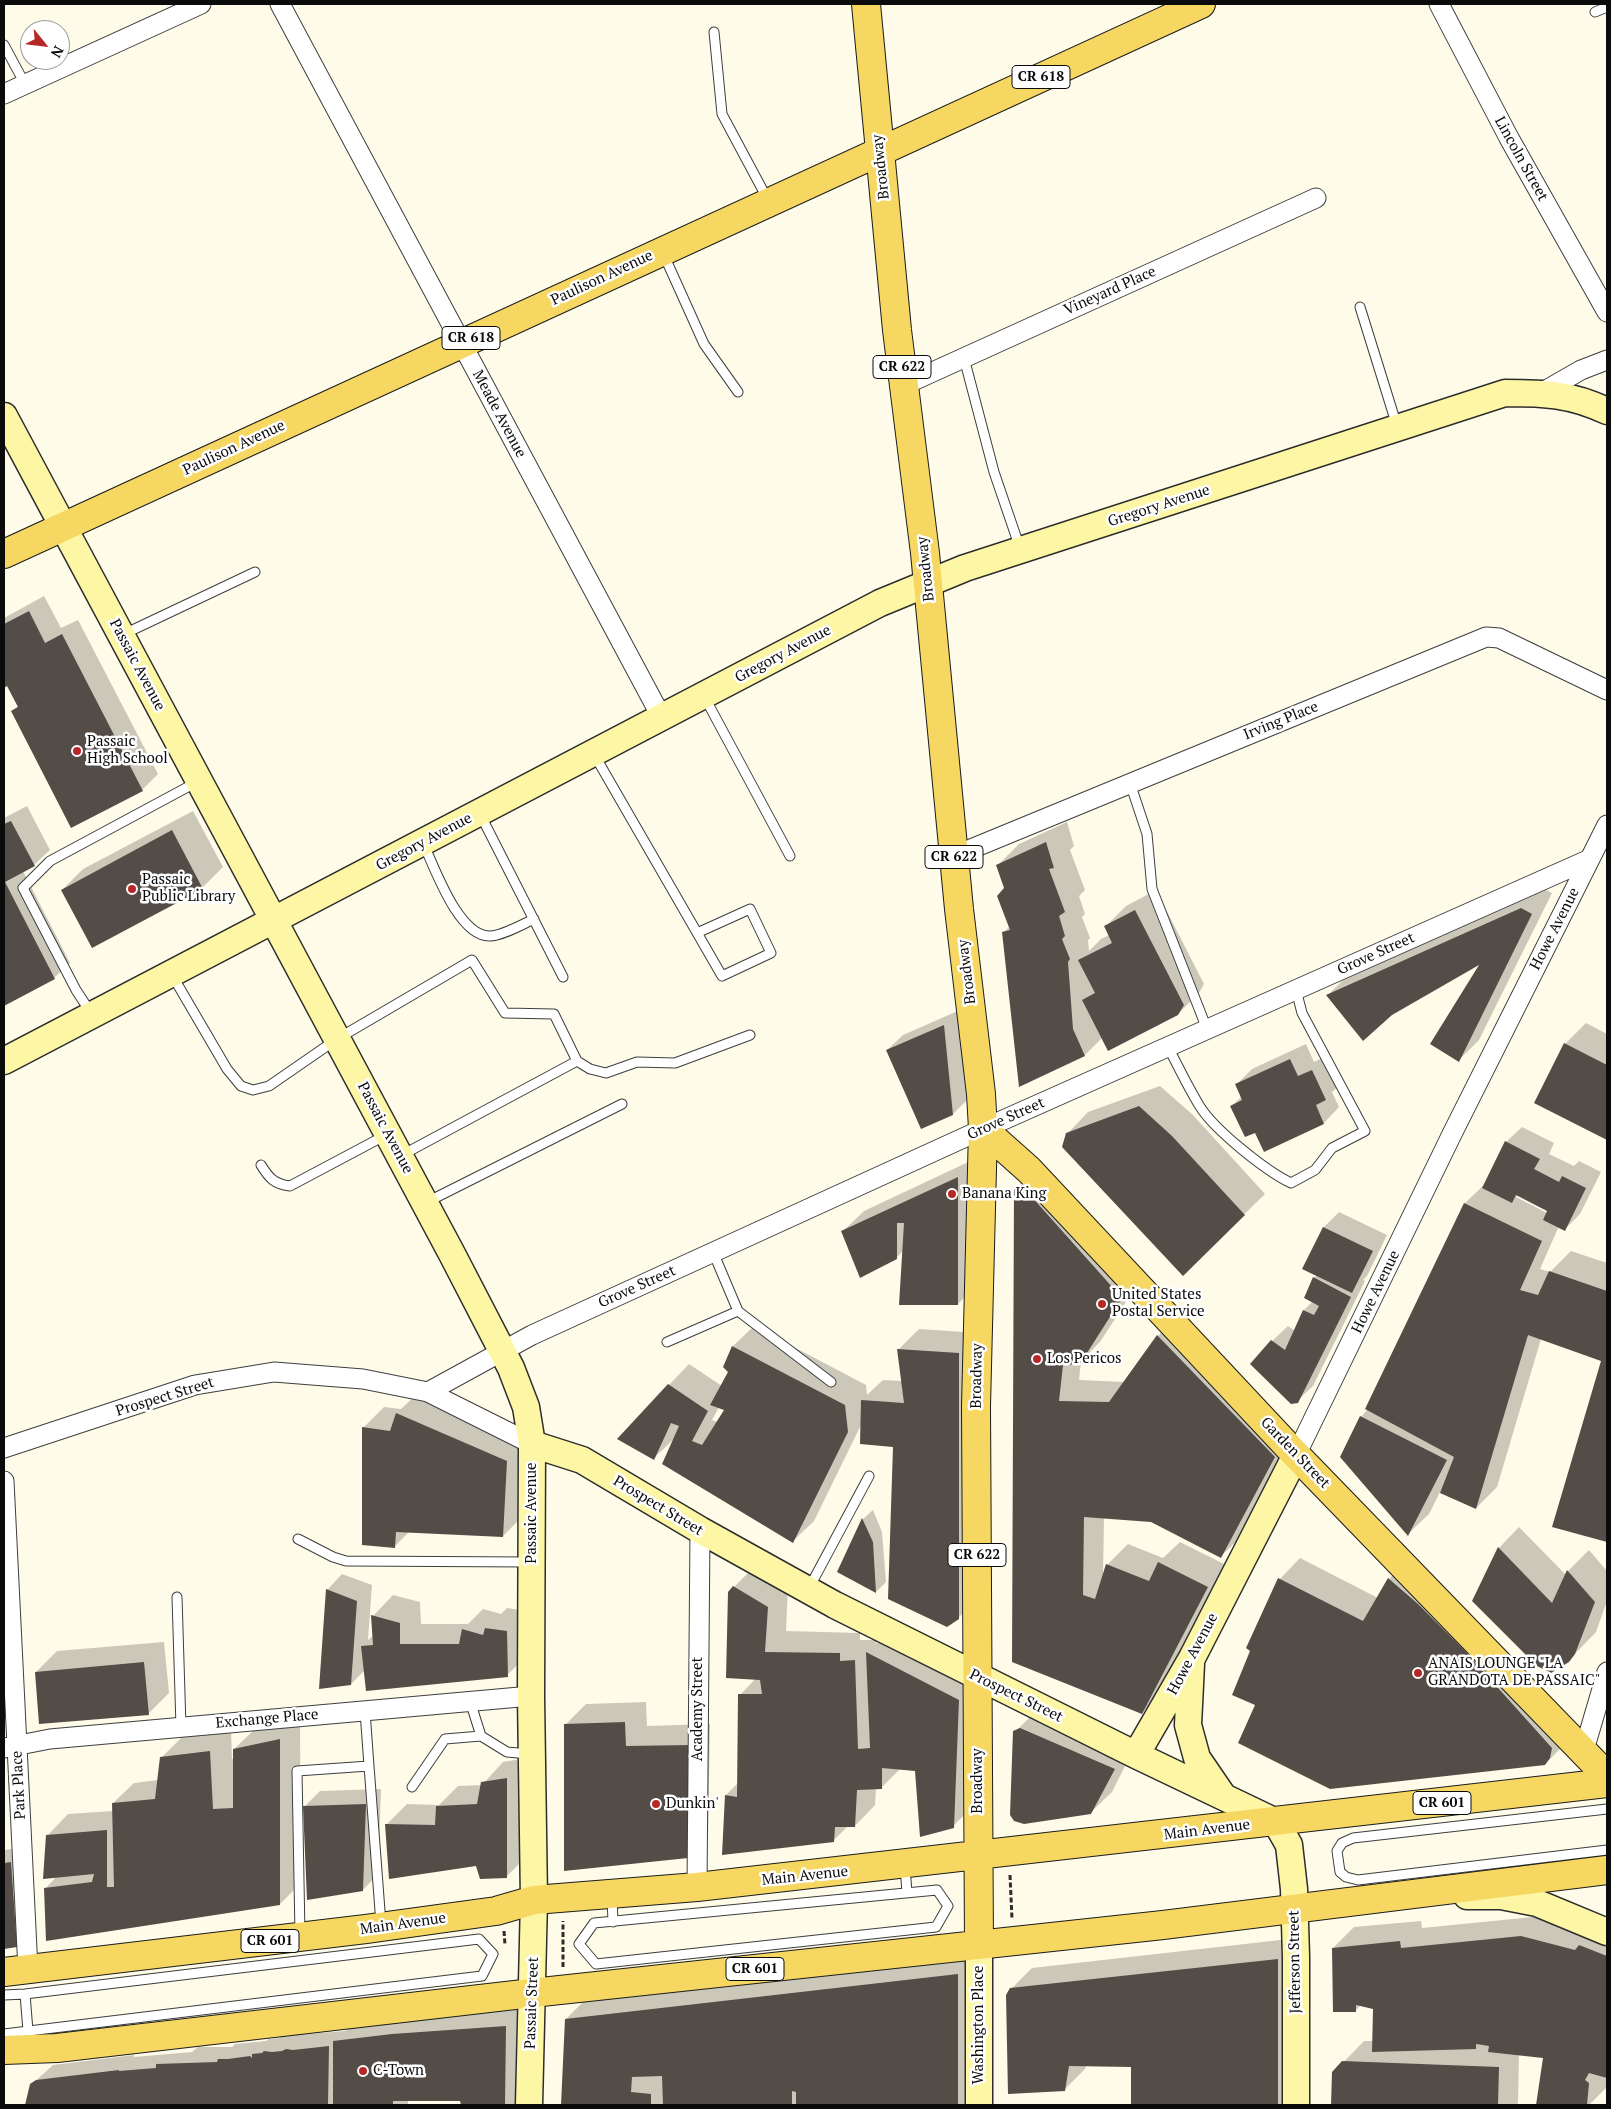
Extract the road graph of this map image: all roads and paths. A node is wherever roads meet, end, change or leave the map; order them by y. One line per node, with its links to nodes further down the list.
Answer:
1 (201, 4): 10 (street)
2 (280, 4): 18 (street, Meade Avenue)
3 (866, 4): 12 (main road, Broadway / CR 622)
4 (1201, 4): 12 (main road, Paulison Avenue / CR 618)
5 (1439, 4): 17 (street, Lincoln Street)
6 (1607, 7): 7 (lane)
7 (1595, 12)
8 (714, 32): 14 (lane)
9 (4, 45): 10 (lane)
10 (25, 84): 11 (street)
11 (4, 94)
12 (880, 151): 14 (main road, Paulison Avenue / CR 618); 21 (main road, Broadway / CR 622)
13 (1316, 198): 19 (street, Vineyard Place)
14 (769, 202): 15 (main road, Paulison Avenue / CR 618)
15 (662, 251): 18 (main road, Paulison Avenue / CR 618); 22 (lane)
16 (1360, 307): 26 (lane)
17 (1607, 312)
18 (461, 343): 27 (main road, Paulison Avenue / CR 618); 35 (street, Meade Avenue)
19 (964, 358): 21 (street, Vineyard Place); 28 (lane)
20 (1607, 360): 23 (street, Gregory Avenue)
21 (904, 385): 31 (main road, Broadway / CR 622)
22 (738, 392)
23 (1541, 393): 24 (street); 26 (street, Gregory Avenue)
24 (1607, 411)
25 (4, 416): 27 (street, Passaic Avenue)
26 (1398, 428): 28 (street, Gregory Avenue)
27 (63, 527): 29 (main road, Paulison Avenue / CR 618); 32 (street, Passaic Avenue)
28 (1020, 550): 31 (street, Gregory Avenue)
29 (4, 554)
30 (255, 572): 32 (lane)
31 (928, 584): 34 (street, Gregory Avenue); 43 (main road, Broadway / CR 622)
32 (122, 635): 37 (street, Passaic Avenue)
33 (1607, 690): 38 (street, Irving Place)
34 (704, 696): 35 (street, Gregory Avenue); 42 (lane)
35 (662, 718): 36 (street, Gregory Avenue)
36 (593, 754): 39 (street, Gregory Avenue); 47 (lane)
37 (199, 780): 46 (street, Passaic Avenue); 51 (lane)
38 (1130, 783): 43 (street, Irving Place); 52 (lane)
39 (479, 813): 41 (street, Gregory Avenue); 45 (lane)
40 (1604, 838): 44 (street, Howe Avenue)
41 (423, 843): 45 (lane); 46 (street, Gregory Avenue)
42 (790, 856)
43 (954, 856): 59 (main road, Broadway / CR 622)
44 (1590, 859): 50 (street, Grove Street); 72 (street, Howe Avenue)
45 (534, 920): 49 (lane)
46 (274, 921): 48 (street, Gregory Avenue); 54 (street, Passaic Avenue)
47 (697, 933): 47 (lane)
48 (171, 974): 51 (street, Gregory Avenue); 54 (lane)
49 (563, 977)
50 (1296, 990): 52 (street, Grove Street); 55 (lane)
51 (92, 1016): 56 (street, Gregory Avenue)
52 (1207, 1030): 55 (street, Grove Street)
53 (750, 1035): 57 (lane)
54 (337, 1039): 57 (lane); 60 (street, Passaic Avenue)
55 (1168, 1047): 59 (street, Grove Street)
56 (4, 1061)
57 (577, 1061): 61 (lane)
58 (622, 1104): 63 (lane)
59 (983, 1129): 64 (street, Grove Street); 72 (main road, Garden Street); 82 (main road, Broadway / CR 622)
60 (388, 1134): 61 (street, Passaic Avenue); 62 (lane)
61 (400, 1156): 63 (street, Passaic Avenue)
62 (261, 1165)
63 (425, 1204): 67 (street, Passaic Avenue)
64 (713, 1252): 65 (lane); 67 (street, Grove Street)
65 (738, 1311): 66 (lane); 68 (lane)
66 (667, 1342)
67 (502, 1352): 69 (street, Grove Street); 70 (street, Passaic Avenue)
68 (831, 1382)
69 (428, 1392): 70 (street, Prospect Street); 71 (street, Prospect Street)
70 (532, 1444): 75 (street, Prospect Street); 77 (street, Passaic Avenue)
71 (4, 1448)
72 (1296, 1456): 80 (street, Howe Avenue); 89 (main road, Garden Street)
73 (869, 1476): 78 (lane)
74 (4, 1481): 88 (street, Park Place)
75 (700, 1530): 78 (street, Prospect Street); 105 (street, Academy Street)
76 (298, 1539): 77 (lane)
77 (532, 1562): 83 (street, Passaic Avenue)
78 (808, 1591): 82 (street, Prospect Street)
79 (177, 1597): 86 (lane)
80 (1192, 1658): 91 (street, Howe Avenue); 96 (street)
81 (1607, 1672): 89 (street)
82 (977, 1676): 91 (street, Prospect Street); 101 (main road, Broadway / CR 622)
83 (531, 1696): 84 (street, Exchange Place); 90 (street, Passaic Avenue)
84 (470, 1701): 85 (street, Exchange Place); 87 (lane)
85 (366, 1711): 86 (street, Exchange Place); 92 (lane)
86 (181, 1727): 88 (street, Exchange Place)
87 (481, 1736): 90 (lane); 95 (lane)
88 (10, 1747): 121 (street, Park Place)
89 (1584, 1750): 93 (main road, Garden Street)
90 (532, 1755): 110 (street, Passaic Avenue)
91 (1136, 1755): 96 (street, Prospect Street)
92 (369, 1766): 114 (lane); 117 (lane)
93 (1607, 1776)
94 (1607, 1783): 99 (main road, Main Avenue / CR 601)
95 (412, 1787)
96 (1224, 1797): 98 (street, Prospect Street)
97 (1607, 1809): 99 (lane)
98 (1276, 1822): 99 (main road, Main Avenue / CR 601); 101 (main road, Main Avenue / CR 601); 111 (street, Jefferson Street)
99 (1370, 1824): 106 (lane)
100 (1607, 1850): 106 (lane)
101 (978, 1856): 102 (main road, Main Avenue / CR 601); 119 (main road, Broadway / CR 622)
102 (905, 1865): 105 (main road, Main Avenue / CR 601); 107 (lane)
103 (1010, 1870): 113 (path)
104 (1607, 1870): 109 (main road, CR 601)
105 (697, 1888): 108 (main road, Main Avenue / CR 601)
106 (1375, 1889): 109 (main road, CR 601); 111 (main road, CR 601)
107 (907, 1893): 112 (lane); 118 (lane)
108 (612, 1894): 110 (main road, Main Avenue / CR 601); 112 (lane)
109 (1408, 1894): 116 (street)
110 (534, 1900): 115 (main road, Main Avenue / CR 601); 123 (street, Passaic Street)
111 (1295, 1908): 119 (main road, CR 601); 130 (street, Jefferson Street)
112 (613, 1922): 120 (lane)
113 (1012, 1926)
114 (382, 1927): 115 (main road, Main Avenue / CR 601); 117 (main road, Main Avenue / CR 601)
115 (462, 1928): 121 (lane); 122 (lane)
116 (1607, 1932)
117 (300, 1937): 121 (main road, Main Avenue / CR 601)
118 (911, 1941): 119 (main road, CR 601); 120 (main road, CR 601)
119 (979, 1944): 129 (street, Washington Place)
120 (617, 1973): 123 (main road, CR 601)
121 (19, 1979): 124 (lane); 125 (lane)
122 (463, 1990): 123 (main road, CR 601); 125 (lane); 127 (main road, CR 601)
123 (532, 1993): 128 (street, Passaic Street)
124 (4, 1996)
125 (28, 2031): 126 (lane)
126 (4, 2034)
127 (4, 2050)
128 (529, 2105)
129 (979, 2105)
130 (1296, 2105)

